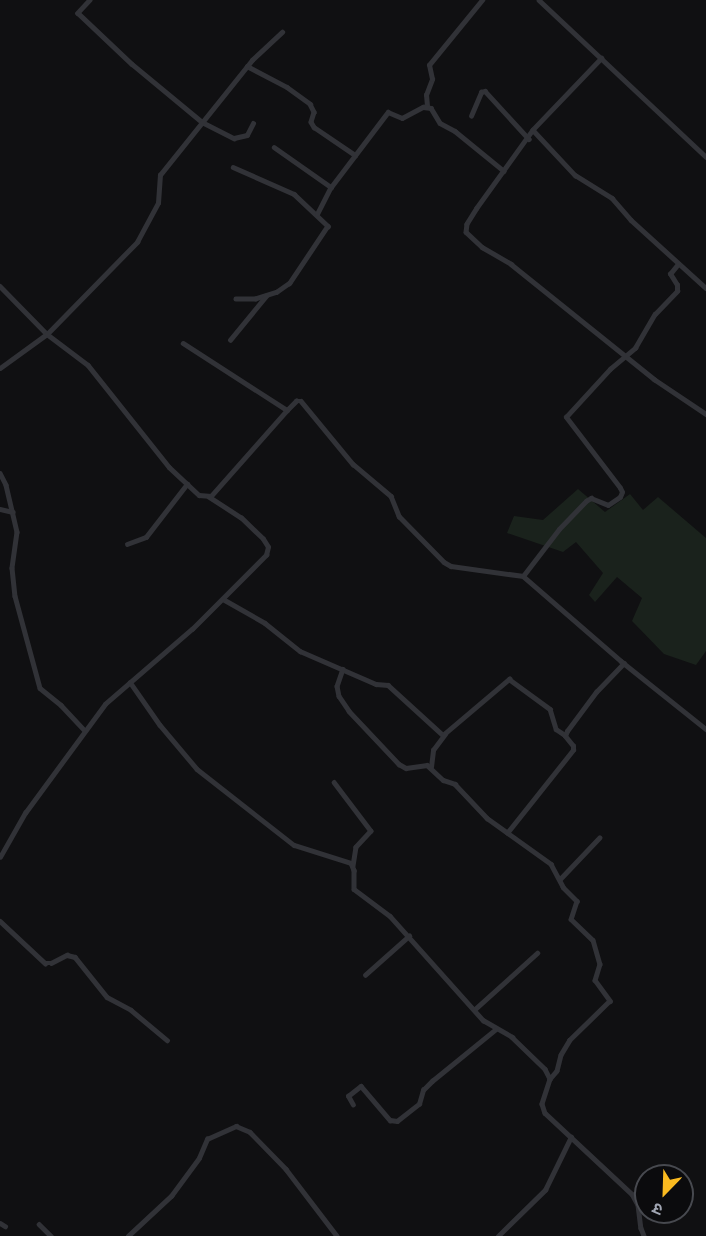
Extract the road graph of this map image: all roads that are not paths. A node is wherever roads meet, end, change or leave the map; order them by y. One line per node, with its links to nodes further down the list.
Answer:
1 (90, 0): 9 (street)
2 (482, 0): 7 (street)
3 (539, 0): 5 (street)
4 (282, 32): 6 (street)
5 (602, 58): 11 (street); 15 (street)
6 (248, 66): 9 (street); 14 (street)
7 (427, 106): 14 (street); 17 (street)
8 (471, 116): 12 (street)
9 (202, 123): 10 (street); 25 (street)
10 (253, 123)
11 (533, 130): 12 (street); 20 (street)
12 (529, 139): 17 (street)
13 (274, 147): 18 (street)
14 (356, 155): 18 (street)
15 (706, 156)
16 (233, 167): 19 (street)
17 (504, 171): 28 (street)
18 (331, 187): 19 (street)
19 (317, 214): 23 (street)
20 (678, 264): 22 (street); 28 (street)
21 (0, 286): 25 (street)
22 (706, 288)
23 (267, 296): 24 (street); 26 (street)
24 (236, 299)
25 (47, 334): 29 (street); 33 (street)
26 (230, 340)
27 (183, 343): 30 (street)
28 (626, 357): 31 (street); 38 (street)
29 (0, 368)
30 (286, 410): 34 (street); 38 (street)
31 (706, 414)
32 (0, 473): 36 (street)
33 (187, 484): 34 (street); 37 (street)
34 (209, 497): 39 (street)
35 (0, 508): 36 (street)
36 (13, 512): 44 (street)
37 (127, 544)
38 (523, 576): 40 (street)
39 (223, 599): 41 (street); 42 (street)
40 (624, 663): 43 (street); 46 (street)
41 (343, 669): 45 (street); 47 (street)
42 (130, 682): 44 (street); 52 (street)
43 (706, 729)
44 (84, 730): 51 (street)
45 (445, 734): 46 (street); 47 (street)
46 (565, 735): 49 (street)
47 (431, 766): 49 (street)
48 (334, 782): 52 (street)
49 (507, 832): 53 (street)
50 (599, 838): 53 (street)
51 (0, 857)
52 (353, 866): 55 (street)
53 (560, 879): 61 (street)
54 (0, 921): 60 (street)
55 (409, 936): 57 (street); 58 (street)
56 (537, 953): 58 (street)
57 (365, 975)
58 (474, 1010): 59 (street)
59 (496, 1029): 61 (street); 62 (street)
60 (166, 1040)
61 (550, 1079): 63 (street)
62 (353, 1105)
63 (571, 1137): 68 (street); 69 (street)
64 (39, 1224): 65 (street)
65 (51, 1236)
66 (128, 1236): 67 (street)
67 (337, 1236)
68 (498, 1236)
69 (644, 1236)

